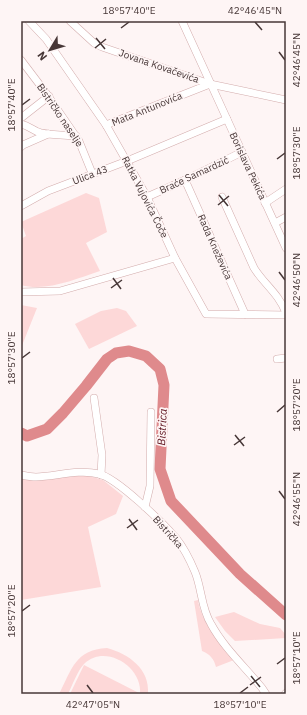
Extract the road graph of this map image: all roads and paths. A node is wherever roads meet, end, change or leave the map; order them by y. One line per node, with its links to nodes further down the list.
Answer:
1 (29, 21): 12 (street, Ratka Vujovića Čoče)
2 (70, 21): 5 (street, Jovana Kovačevića)
3 (182, 21): 5 (street, Borislava Pekića)
4 (21, 60): 6 (street, Bistričko naselje)
5 (210, 84): 7 (street, Jovana Kovačevića); 10 (street, Borislava Pekića); 12 (street, Mata Antunovića)
6 (49, 96): 8 (street); 15 (street, Bistričko naselje)
7 (286, 100)
8 (29, 111): 9 (street); 13 (street)
9 (21, 118)
10 (227, 120): 17 (street, Borislava Pekića); 18 (street, Ulica 43)
11 (21, 124): 13 (street)
12 (106, 125): 18 (street, Ratka Vujovića Čoče)
13 (29, 126): 14 (street)
14 (48, 133): 15 (street); 16 (street)
15 (76, 136): 19 (street, Bistričko naselje)
16 (21, 147)
17 (242, 152): 20 (street, Braće Samardzić); 24 (street, Borislava Pekića)
18 (127, 161): 19 (street, Ulica 43); 22 (street, Ratka Vujovića Čoče)
19 (92, 173): 25 (street, Ulica 43)
20 (185, 180): 22 (street, Braće Samardzić); 31 (street, Rada Kneževića)
21 (286, 189): 24 (street)
22 (146, 197): 29 (street, Ratka Vujovića Čoče)
23 (222, 197): 32 (street)
24 (265, 203): 27 (street, Borislava Pekića)
25 (21, 206)
26 (286, 217): 27 (street)
27 (275, 223): 28 (street, Borislava Pekića)
28 (286, 248)
29 (175, 258): 30 (street); 31 (street, Ratka Vujovića Čoče)
30 (21, 292)
31 (245, 314): 32 (street, Ratka Vujovića Čoče)
32 (286, 314)
33 (286, 358): 34 (street)
34 (277, 359)
35 (94, 398): 37 (street)
36 (151, 412): 39 (street)
37 (101, 474): 38 (street, Bistrička); 39 (street, Bistrička)
38 (21, 475)
39 (145, 507): 40 (street, Bistrička)
40 (266, 694)

